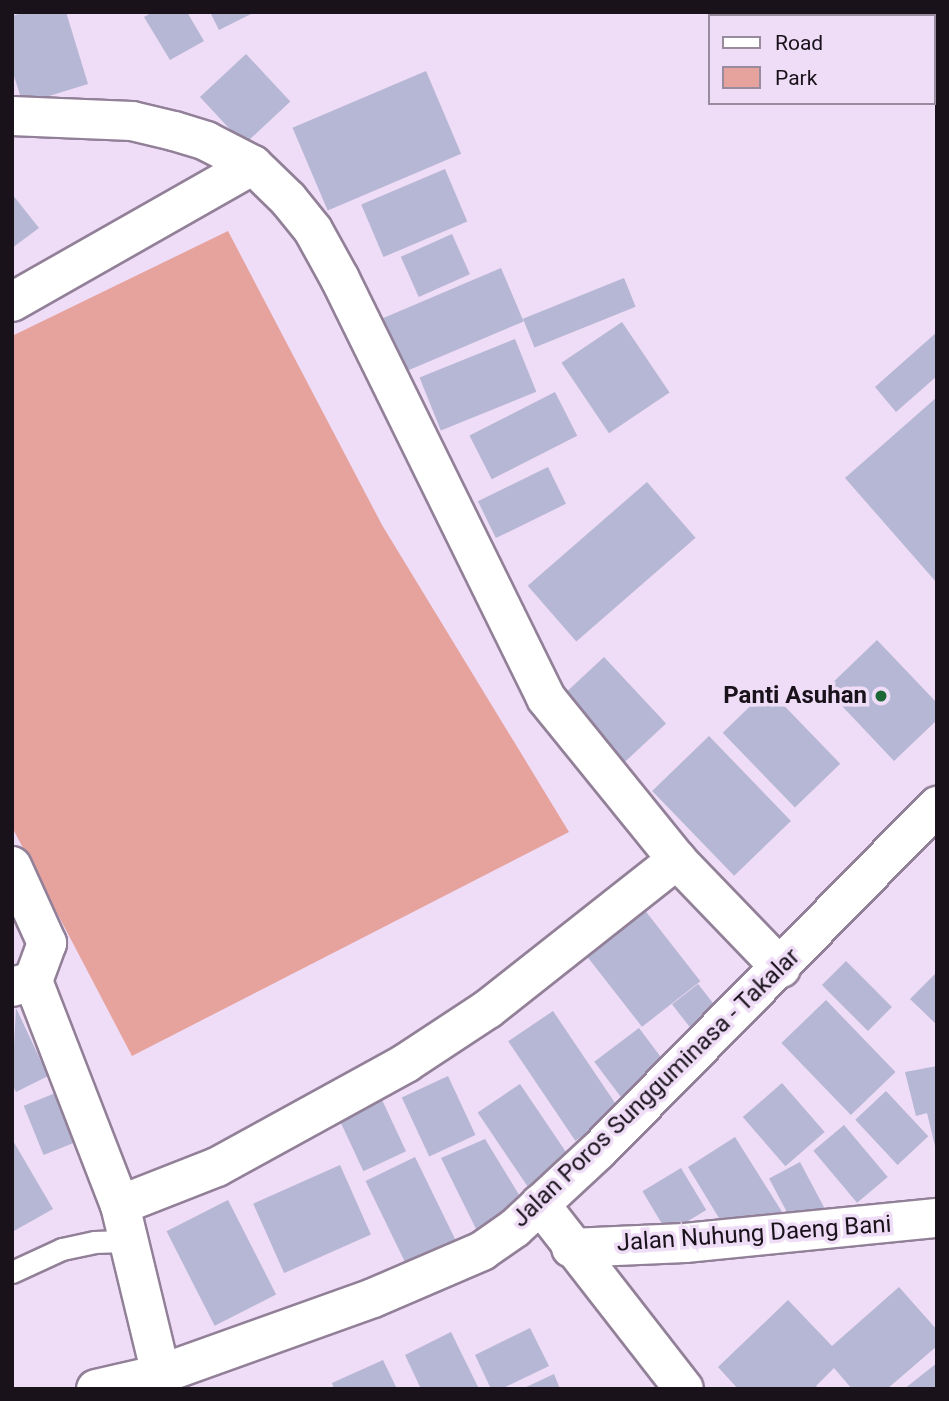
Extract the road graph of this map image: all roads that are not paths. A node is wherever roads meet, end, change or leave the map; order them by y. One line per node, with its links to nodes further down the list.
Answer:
1 (12, 116): 2 (main road)
2 (253, 165): 3 (main road); 5 (main road)
3 (12, 302)
4 (937, 806): 7 (main road, Jalan Poros Sungguminasa - Takalar)
5 (677, 860): 7 (main road); 10 (main road)
6 (12, 866): 8 (main road)
7 (781, 968): 9 (main road, Jalan Poros Sungguminasa - Takalar)
8 (23, 984): 10 (main road)
9 (540, 1204): 13 (main road); 15 (main road, Jalan Poros Sungguminasa - Takalar)
10 (120, 1205): 12 (main road)
11 (937, 1218): 13 (main road, Jalan Nuhung Daeng Bani)
12 (132, 1241): 14 (lane); 15 (main road)
13 (570, 1248): 17 (main road)
14 (12, 1272)
15 (161, 1374): 16 (main road, Jalan Poros Sungguminasa - Takalar)
16 (96, 1389)
17 (684, 1389)

